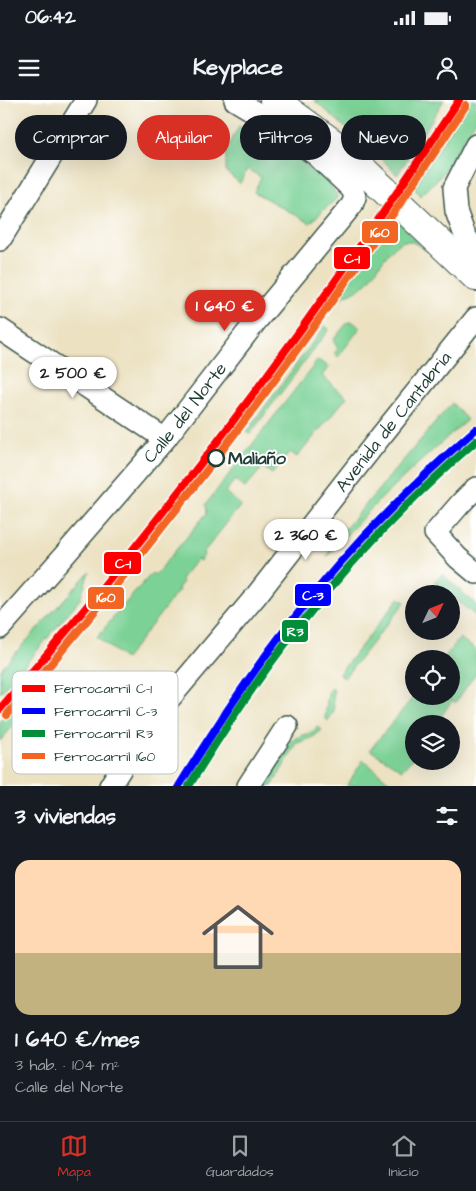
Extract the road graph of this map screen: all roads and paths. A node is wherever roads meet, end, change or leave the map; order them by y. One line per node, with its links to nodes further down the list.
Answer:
1 (86, 100): 5 (street)
2 (235, 100): 10 (street, Calle del Norte)
3 (274, 100): 7 (street)
4 (476, 145): 6 (street)
5 (0, 240)
6 (473, 249)
7 (476, 277)
8 (476, 318): 15 (street, Avenida de Cantabria)
9 (0, 330): 10 (street)
10 (165, 439): 13 (street, Calle del Norte)
11 (476, 488): 12 (street)
12 (476, 573)
13 (8, 605): 14 (street, Calle del Norte)
14 (0, 628)
15 (178, 688)
16 (287, 726): 19 (street)
17 (118, 774): 18 (street, Avenida de Cantabria)
18 (110, 786)
19 (248, 786)

